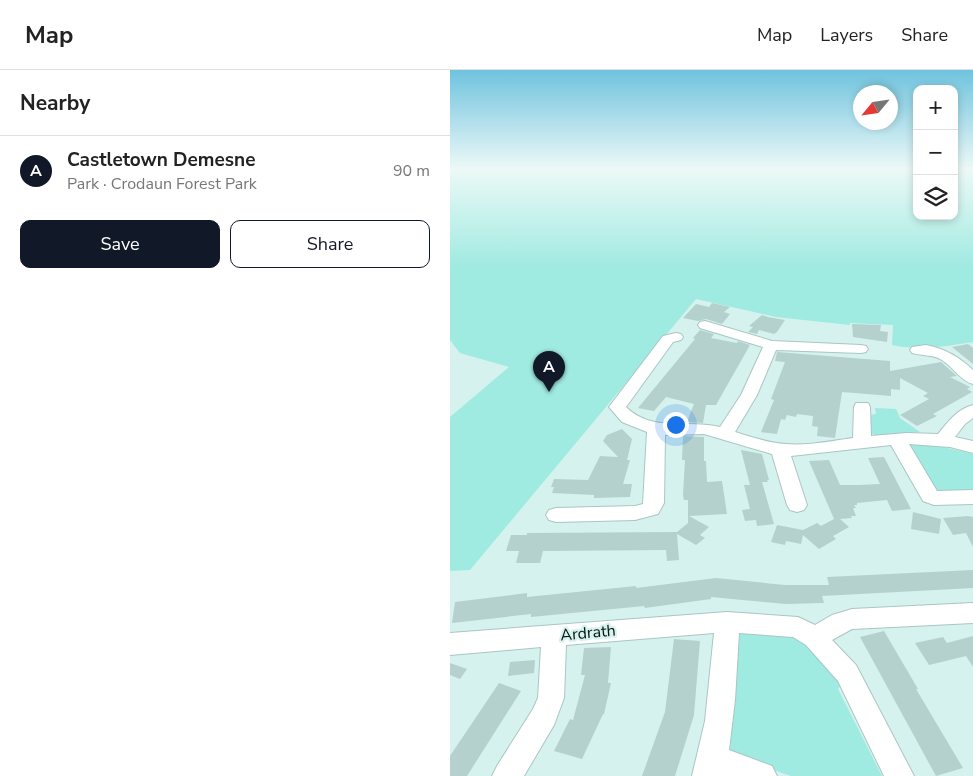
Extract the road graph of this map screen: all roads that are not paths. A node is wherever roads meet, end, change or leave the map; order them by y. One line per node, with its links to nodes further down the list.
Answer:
1 (705, 325): 3 (street)
2 (676, 337): 9 (street)
3 (771, 345): 4 (street); 10 (street)
4 (861, 349)
5 (917, 350): 6 (street)
6 (973, 379)
7 (862, 407): 13 (street)
8 (973, 410): 12 (street)
9 (656, 429): 10 (street); 18 (street)
10 (725, 434): 15 (street)
11 (897, 439): 12 (street); 13 (street); 16 (street)
12 (944, 439): 14 (street)
13 (862, 441): 15 (street)
14 (973, 447)
15 (780, 450): 17 (street)
16 (973, 497)
17 (797, 505)
18 (556, 515)
19 (973, 613): 22 (street)
20 (727, 622): 21 (street, Ardrath); 22 (street, Ardrath); 24 (street)
21 (554, 636): 23 (street, Ardrath); 25 (street)
22 (815, 638): 27 (street, Ardrath)
23 (450, 644)
24 (710, 768): 26 (street)
25 (507, 776)
26 (762, 776)
27 (899, 776)

